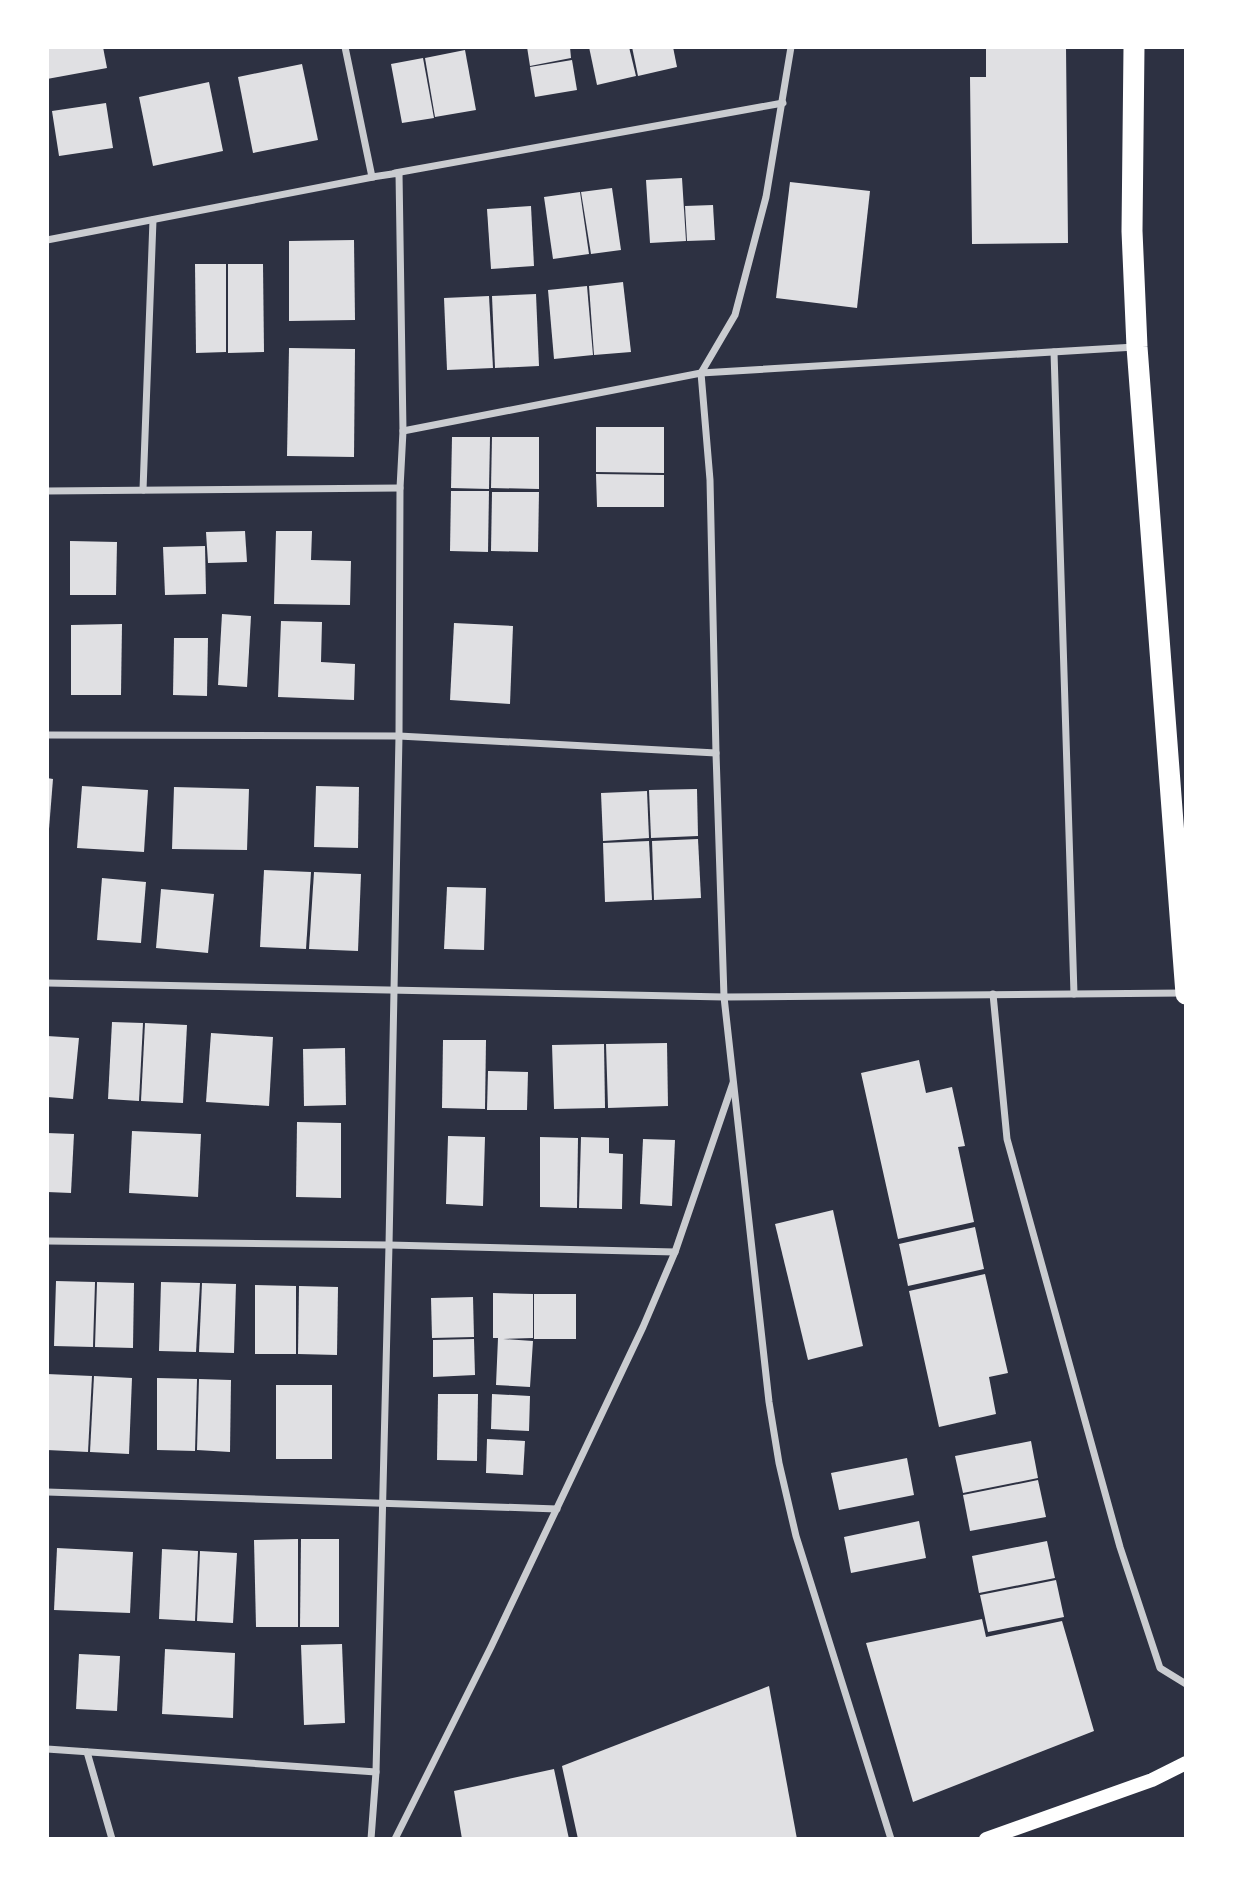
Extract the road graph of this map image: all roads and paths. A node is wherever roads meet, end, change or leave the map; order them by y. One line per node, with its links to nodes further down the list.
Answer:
1 (345, 47): 5 (street)
2 (791, 47): 4 (street)
3 (1134, 47): 8 (highway)
4 (783, 103): 5 (street); 10 (street)
5 (372, 177): 6 (street); 11 (street)
6 (153, 220): 7 (street); 14 (street)
7 (47, 240)
8 (1137, 347): 9 (street); 22 (highway)
9 (1054, 352): 10 (street); 21 (street)
10 (702, 373): 11 (street); 17 (street)
11 (403, 431): 12 (street)
12 (400, 488): 14 (street); 16 (street)
13 (47, 491): 14 (street)
14 (143, 491)
15 (47, 735): 16 (street)
16 (399, 736): 17 (street); 19 (street)
17 (716, 753): 23 (street)
18 (47, 984): 19 (street)
19 (393, 990): 23 (street); 26 (street)
20 (993, 994): 21 (street); 23 (street); 31 (street)
21 (1074, 994): 22 (street)
22 (1186, 994)
23 (724, 996): 24 (street)
24 (733, 1081): 27 (street); 39 (street)
25 (47, 1241): 26 (street)
26 (389, 1245): 27 (street); 29 (street)
27 (676, 1252): 30 (street)
28 (47, 1492): 29 (street)
29 (381, 1502): 30 (street); 35 (street)
30 (557, 1509): 38 (street)
31 (1186, 1684)
32 (47, 1749): 33 (street)
33 (87, 1752): 35 (street); 36 (street)
34 (1186, 1763): 40 (main road)
35 (376, 1772): 37 (street)
36 (112, 1839)
37 (371, 1839)
38 (395, 1839)
39 (891, 1839)
40 (986, 1839)

